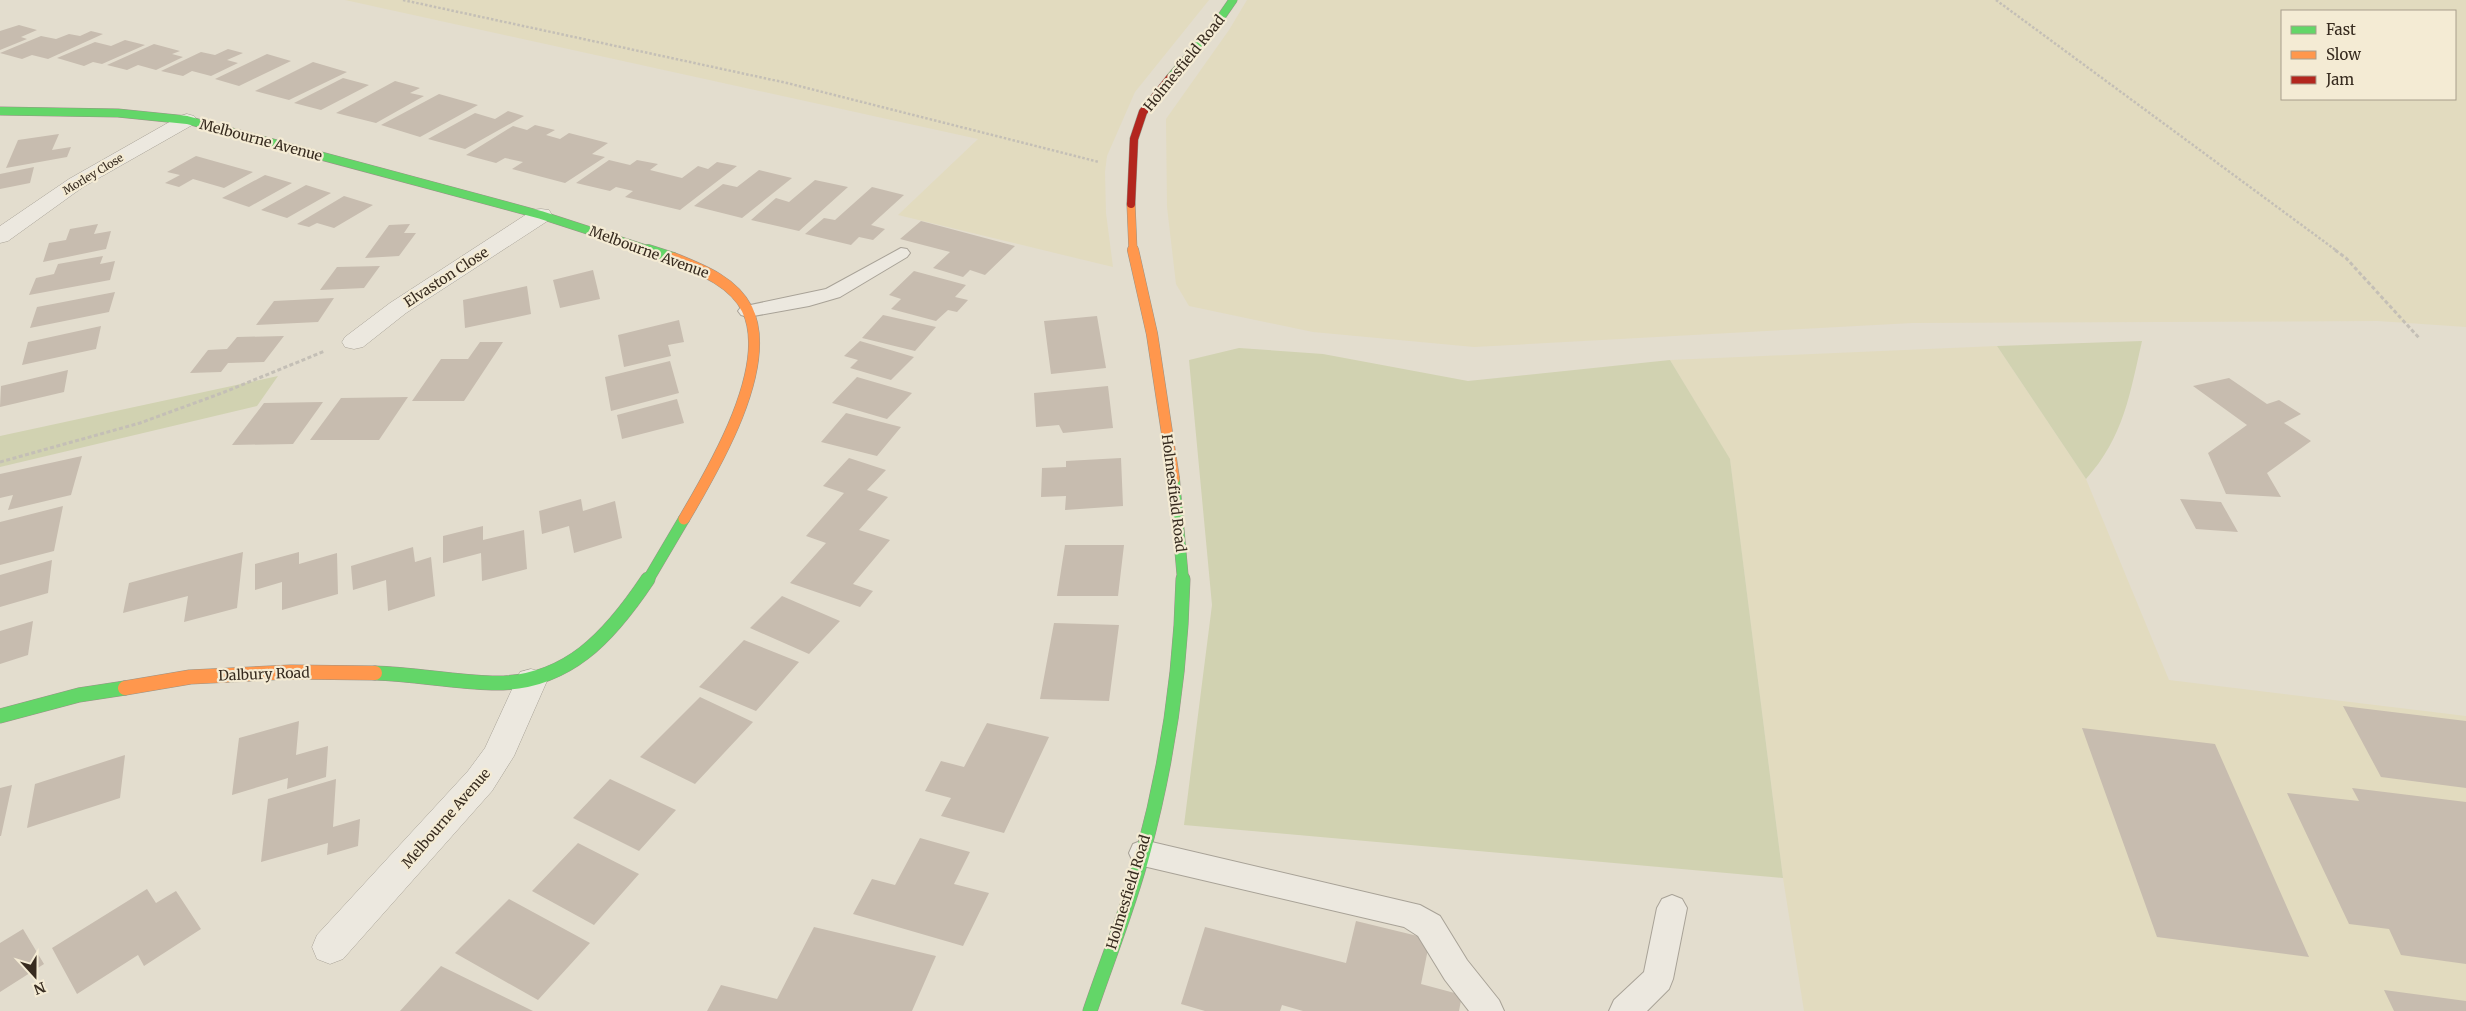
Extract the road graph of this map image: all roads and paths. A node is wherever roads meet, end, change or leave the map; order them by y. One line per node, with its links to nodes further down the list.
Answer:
1 (404, 0): 6 (path)
2 (1233, 0): 6 (street, Holmesfield Road)
3 (1996, 0): 11 (path)
4 (0, 111): 5 (street, Melbourne Avenue)
5 (187, 120): 7 (street, Melbourne Avenue); 8 (street, Morley Close)
6 (1131, 170): 16 (street, Holmesfield Road)
7 (541, 215): 10 (street, Melbourne Avenue); 12 (street, Elvaston Close)
8 (1, 234)
9 (901, 252): 10 (lane)
10 (748, 311): 14 (street, Melbourne Avenue)
11 (2420, 339)
12 (354, 342): 13 (path)
13 (0, 462)
14 (531, 681): 15 (street, Dalbury Road); 18 (street, Melbourne Avenue)
15 (0, 716)
16 (1142, 852): 19 (street, Holmesfield Road); 20 (lane)
17 (1672, 908): 21 (lane)
18 (330, 947)
19 (1090, 1011)
20 (1488, 1011)
21 (1625, 1011)

